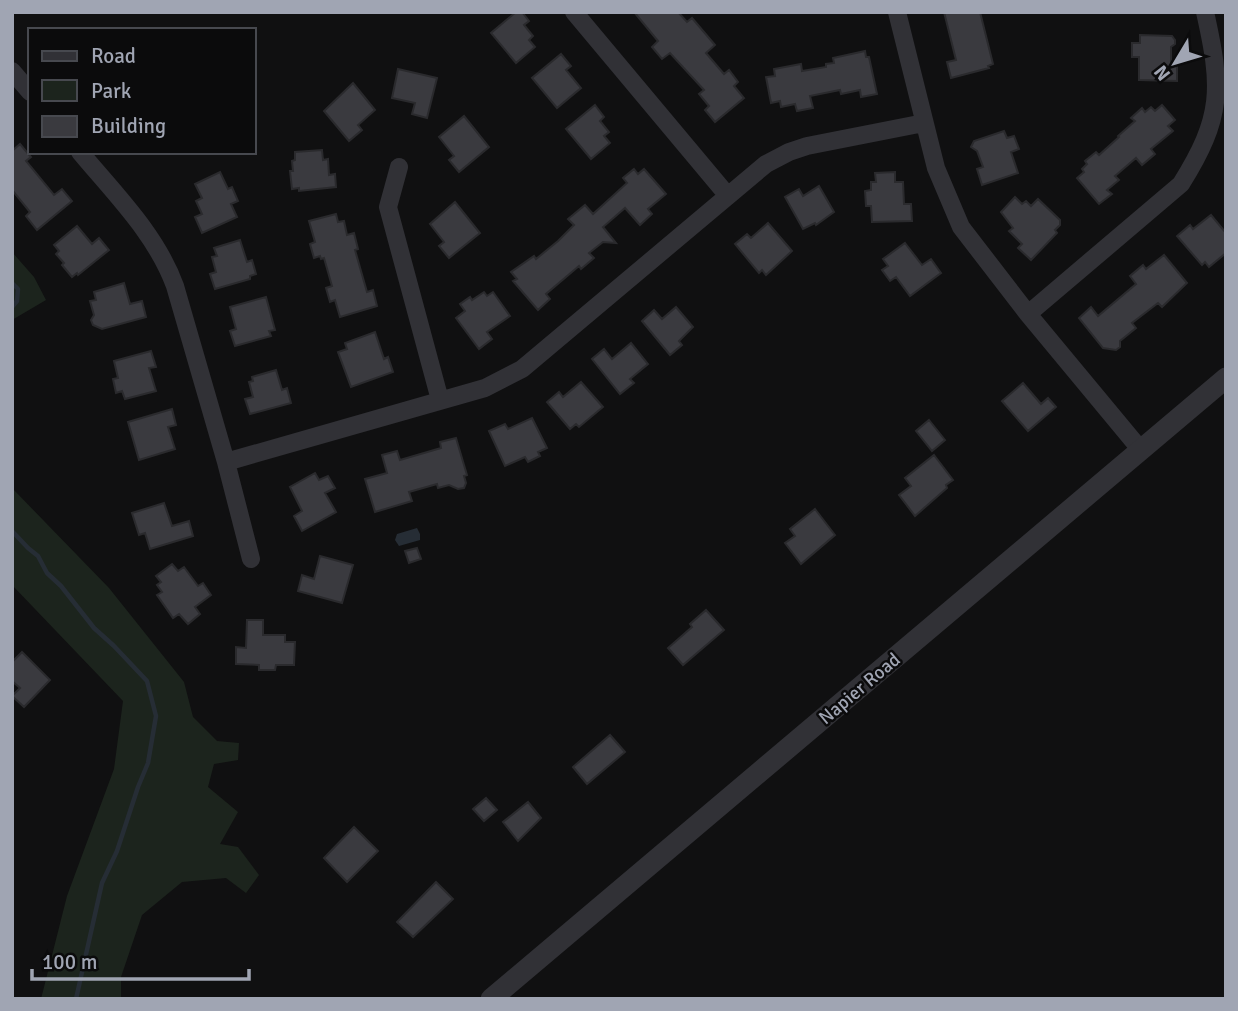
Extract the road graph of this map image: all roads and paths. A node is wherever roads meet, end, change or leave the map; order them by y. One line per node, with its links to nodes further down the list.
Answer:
1 (574, 12): 9 (street)
2 (897, 12): 6 (street)
3 (1205, 12): 10 (street)
4 (12, 71): 5 (street)
5 (28, 90)
6 (924, 123): 9 (street); 10 (street)
7 (82, 154): 14 (street)
8 (399, 167): 12 (street)
9 (728, 196): 12 (street)
10 (1028, 314): 13 (street)
11 (1226, 378): 13 (street, Napier Road)
12 (440, 400): 14 (street)
13 (1140, 449): 16 (street, Napier Road)
14 (226, 463): 15 (street)
15 (251, 559)
16 (491, 999)

